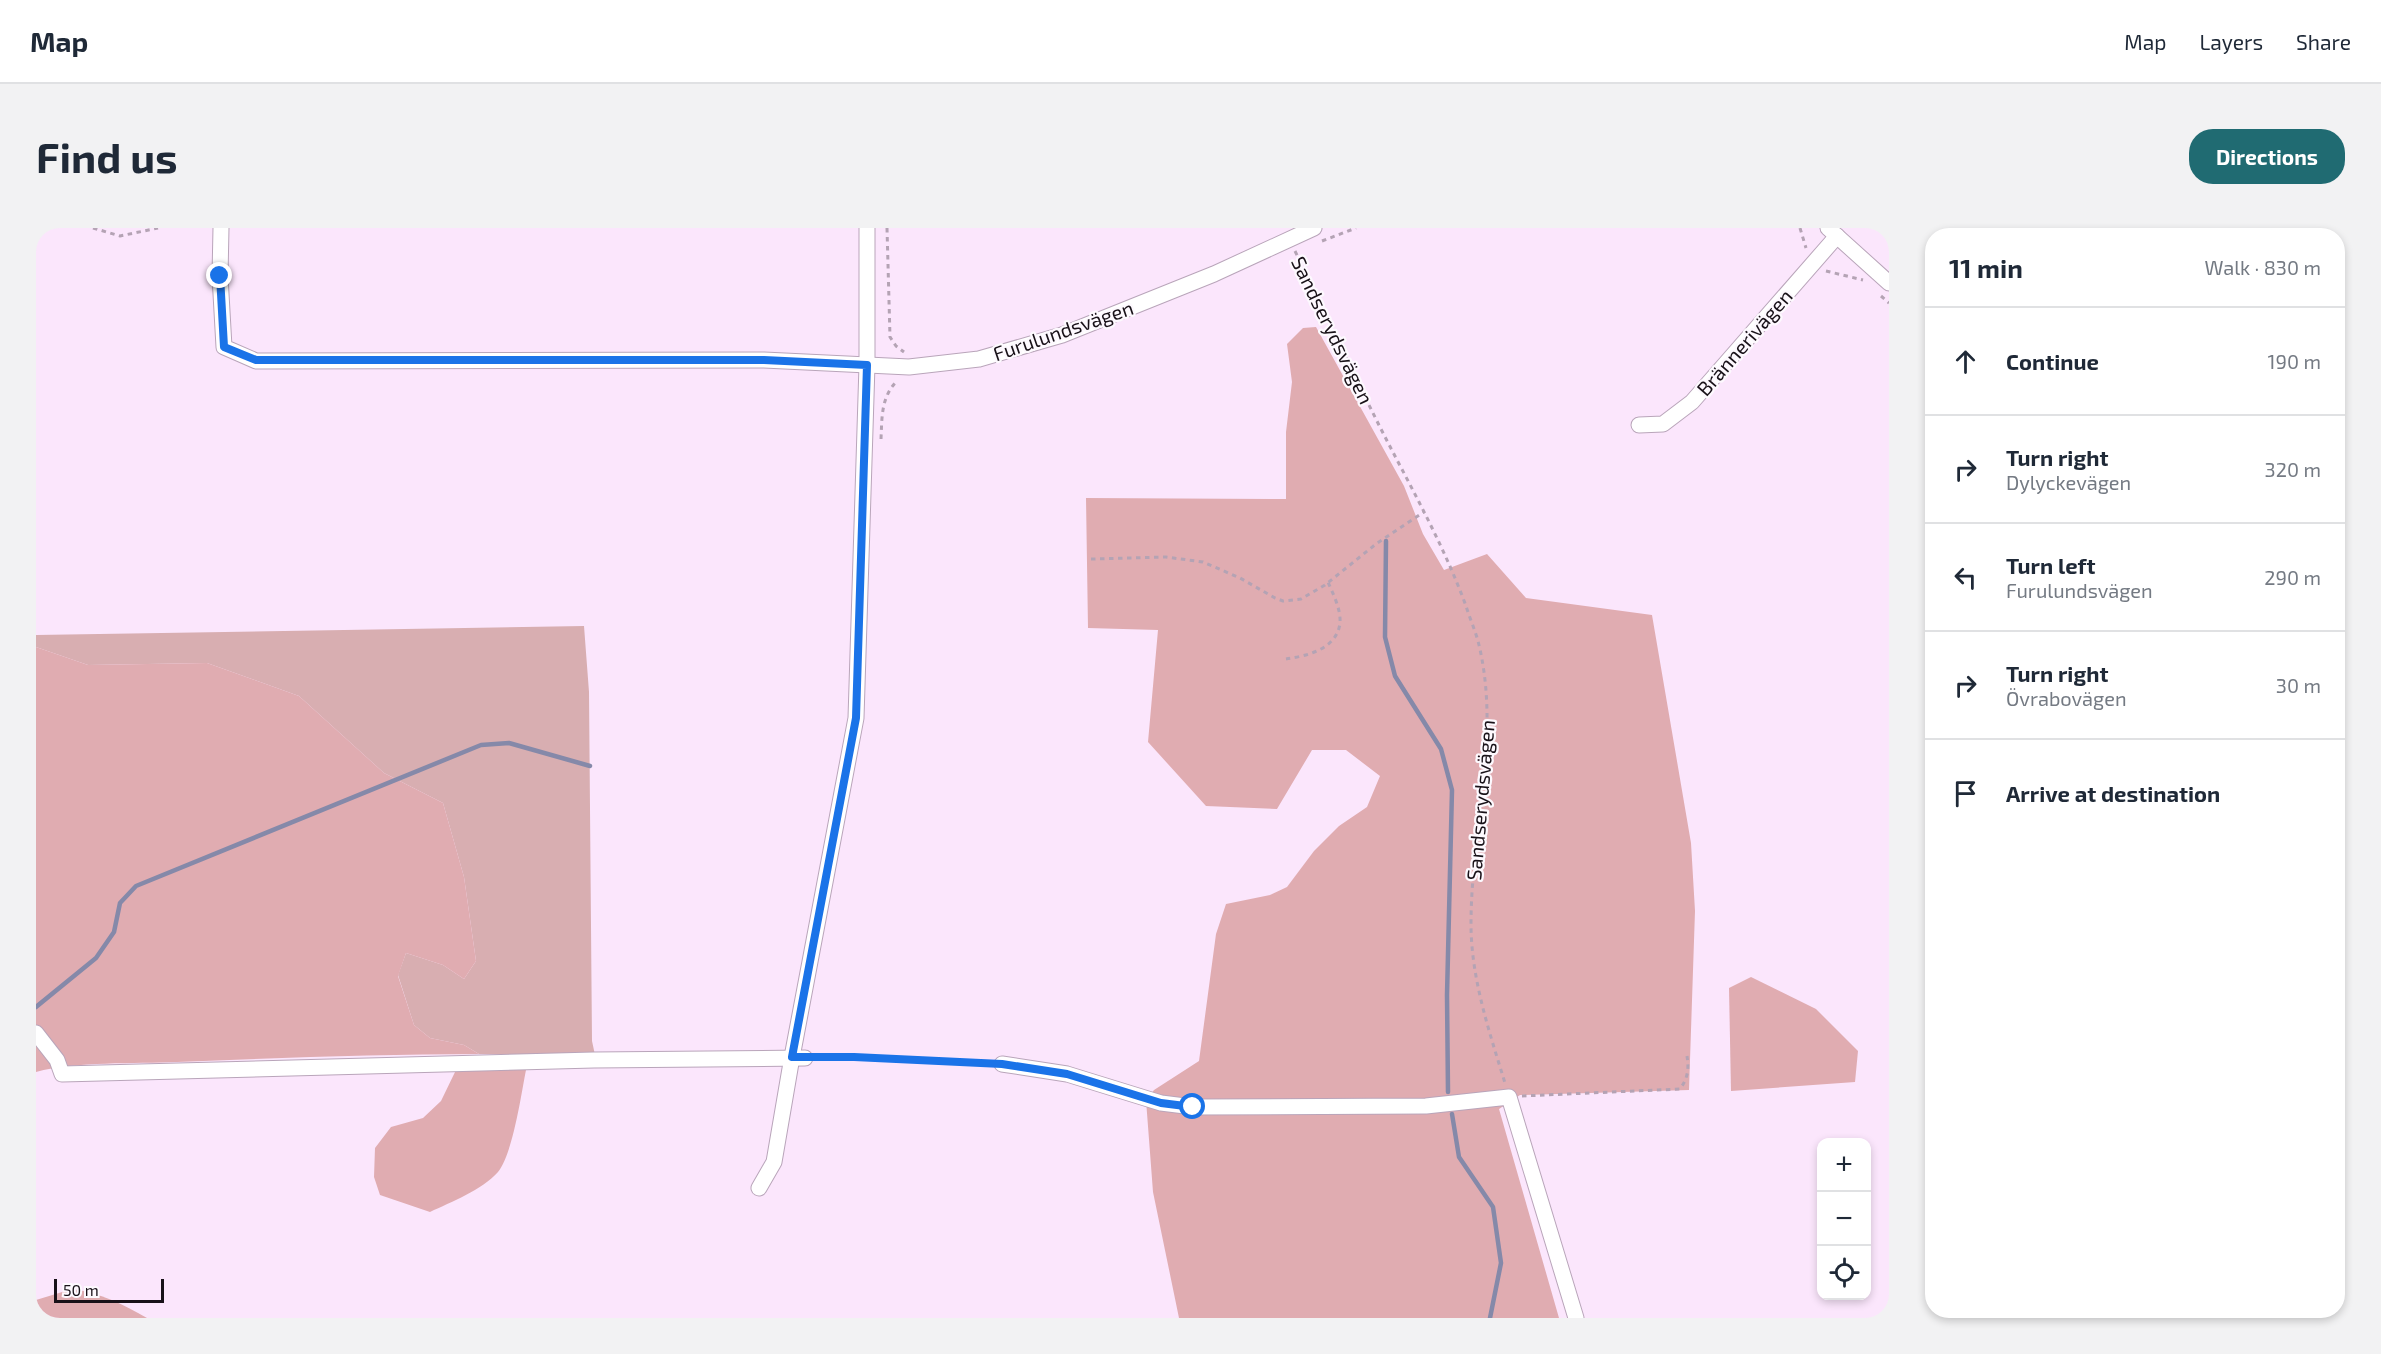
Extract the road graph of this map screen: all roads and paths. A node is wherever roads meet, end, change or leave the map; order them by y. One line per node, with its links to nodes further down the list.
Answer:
1 (93, 228): 2 (path)
2 (158, 228)
3 (221, 228): 15 (street, Furulundsvägen)
4 (867, 228): 15 (street)
5 (887, 228): 16 (path)
6 (1356, 228): 9 (path)
7 (1800, 228): 11 (path)
8 (1832, 232): 11 (street, Brännerivägen); 13 (street)
9 (1315, 236): 10 (street, Furulundsvägen)
10 (1290, 239): 16 (street, Furulundsvägen); 19 (path, Sandserydsvägen)
11 (1815, 261): 12 (path); 17 (street, Brännerivägen)
12 (1871, 287)
13 (1885, 289): 14 (path)
14 (1889, 303)
15 (867, 365): 16 (street, Furulundsvägen); 25 (street)
16 (909, 367): 18 (path)
17 (1639, 424)
18 (881, 441)
19 (1424, 512): 21 (path); 27 (path, Sandserydsvägen)
20 (1091, 559): 21 (path)
21 (1328, 582): 22 (path)
22 (1286, 658)
23 (36, 1033): 25 (street)
24 (1687, 1056): 27 (path)
25 (798, 1058): 26 (path); 28 (street)
26 (1002, 1064): 27 (street)
27 (1509, 1097): 29 (street)
28 (759, 1188)
29 (1575, 1318)

